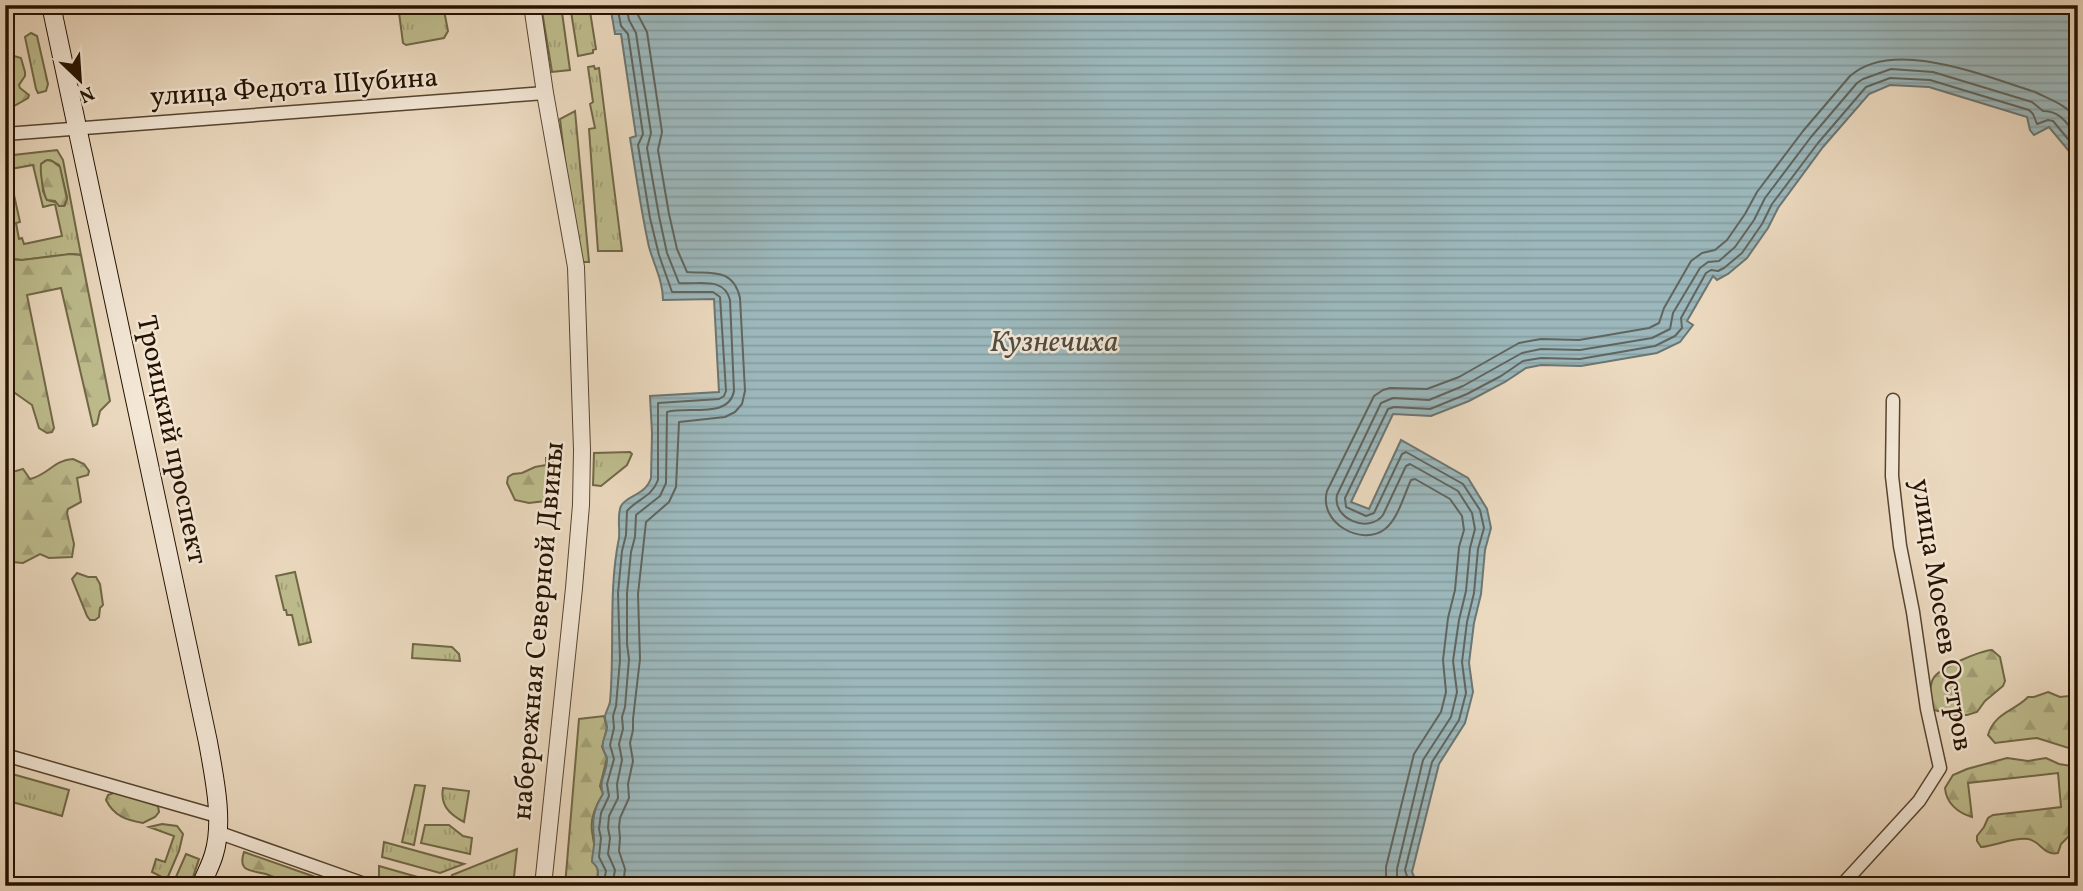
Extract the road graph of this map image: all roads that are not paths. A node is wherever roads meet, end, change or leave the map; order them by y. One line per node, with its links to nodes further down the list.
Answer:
1 (51, 5): 4 (main road, Троицкий проспект)
2 (532, 5): 3 (street, набережная Северной Двины)
3 (545, 93): 4 (street, улица Федота Шубина); 11 (street, набережная Северной Двины)
4 (78, 129): 5 (street, улица Федота Шубина); 8 (main road, Троицкий проспект)
5 (5, 134)
6 (1893, 400): 12 (street, улица Мосеев Остров)
7 (5, 755): 8 (street)
8 (217, 824): 9 (main road, Троицкий проспект); 10 (street)
9 (201, 886)
10 (370, 886)
11 (542, 886)
12 (1841, 886)

